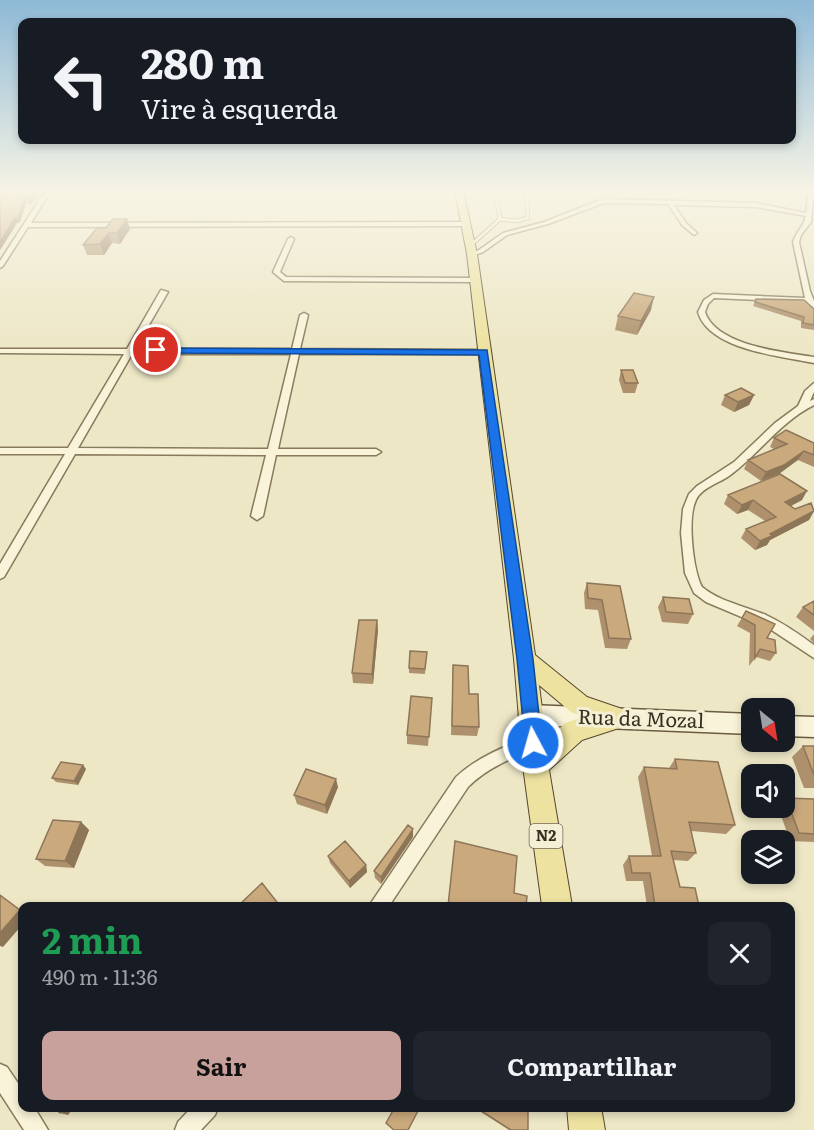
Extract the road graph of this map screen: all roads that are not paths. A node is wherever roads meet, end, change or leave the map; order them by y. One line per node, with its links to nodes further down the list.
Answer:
1 (15, 244): 8 (street)
2 (289, 244): 9 (street)
3 (470, 244): 7 (main road, N2)
4 (477, 244): 7 (lane)
5 (490, 244): 7 (street)
6 (796, 244): 11 (street)
7 (471, 250): 9 (main road, N2)
8 (0, 266)
9 (475, 280): 17 (main road, N2)
10 (164, 292): 14 (street)
11 (809, 300): 12 (street); 18 (street)
12 (814, 309)
13 (304, 315): 15 (street)
14 (132, 350): 15 (street); 16 (street); 24 (street)
15 (296, 350): 17 (street); 23 (street)
16 (0, 351)
17 (484, 352): 29 (main road, N2)
18 (814, 360)
19 (814, 386): 21 (street)
20 (814, 402): 21 (street)
21 (803, 406): 28 (street)
22 (0, 451): 24 (street)
23 (272, 451): 24 (street); 25 (street); 26 (street)
24 (72, 452): 27 (street)
25 (376, 452)
26 (257, 516)
27 (0, 574)
28 (814, 652)
29 (525, 659): 30 (main road, N2); 31 (main road)
30 (530, 715): 31 (main road, Rua da Mozal); 35 (main road, N2)
31 (617, 718): 32 (main road, Rua da Mozal); 35 (main road)
32 (741, 724)
33 (795, 726): 34 (main road)
34 (814, 727)
35 (534, 754): 36 (street); 37 (main road, N2)
36 (381, 902)
37 (556, 902)
38 (0, 1074): 39 (street)
39 (18, 1101)
40 (25, 1112): 43 (street)
41 (202, 1112): 44 (street)
42 (585, 1112): 45 (main road)
43 (37, 1130)
44 (186, 1130)
45 (587, 1130)

